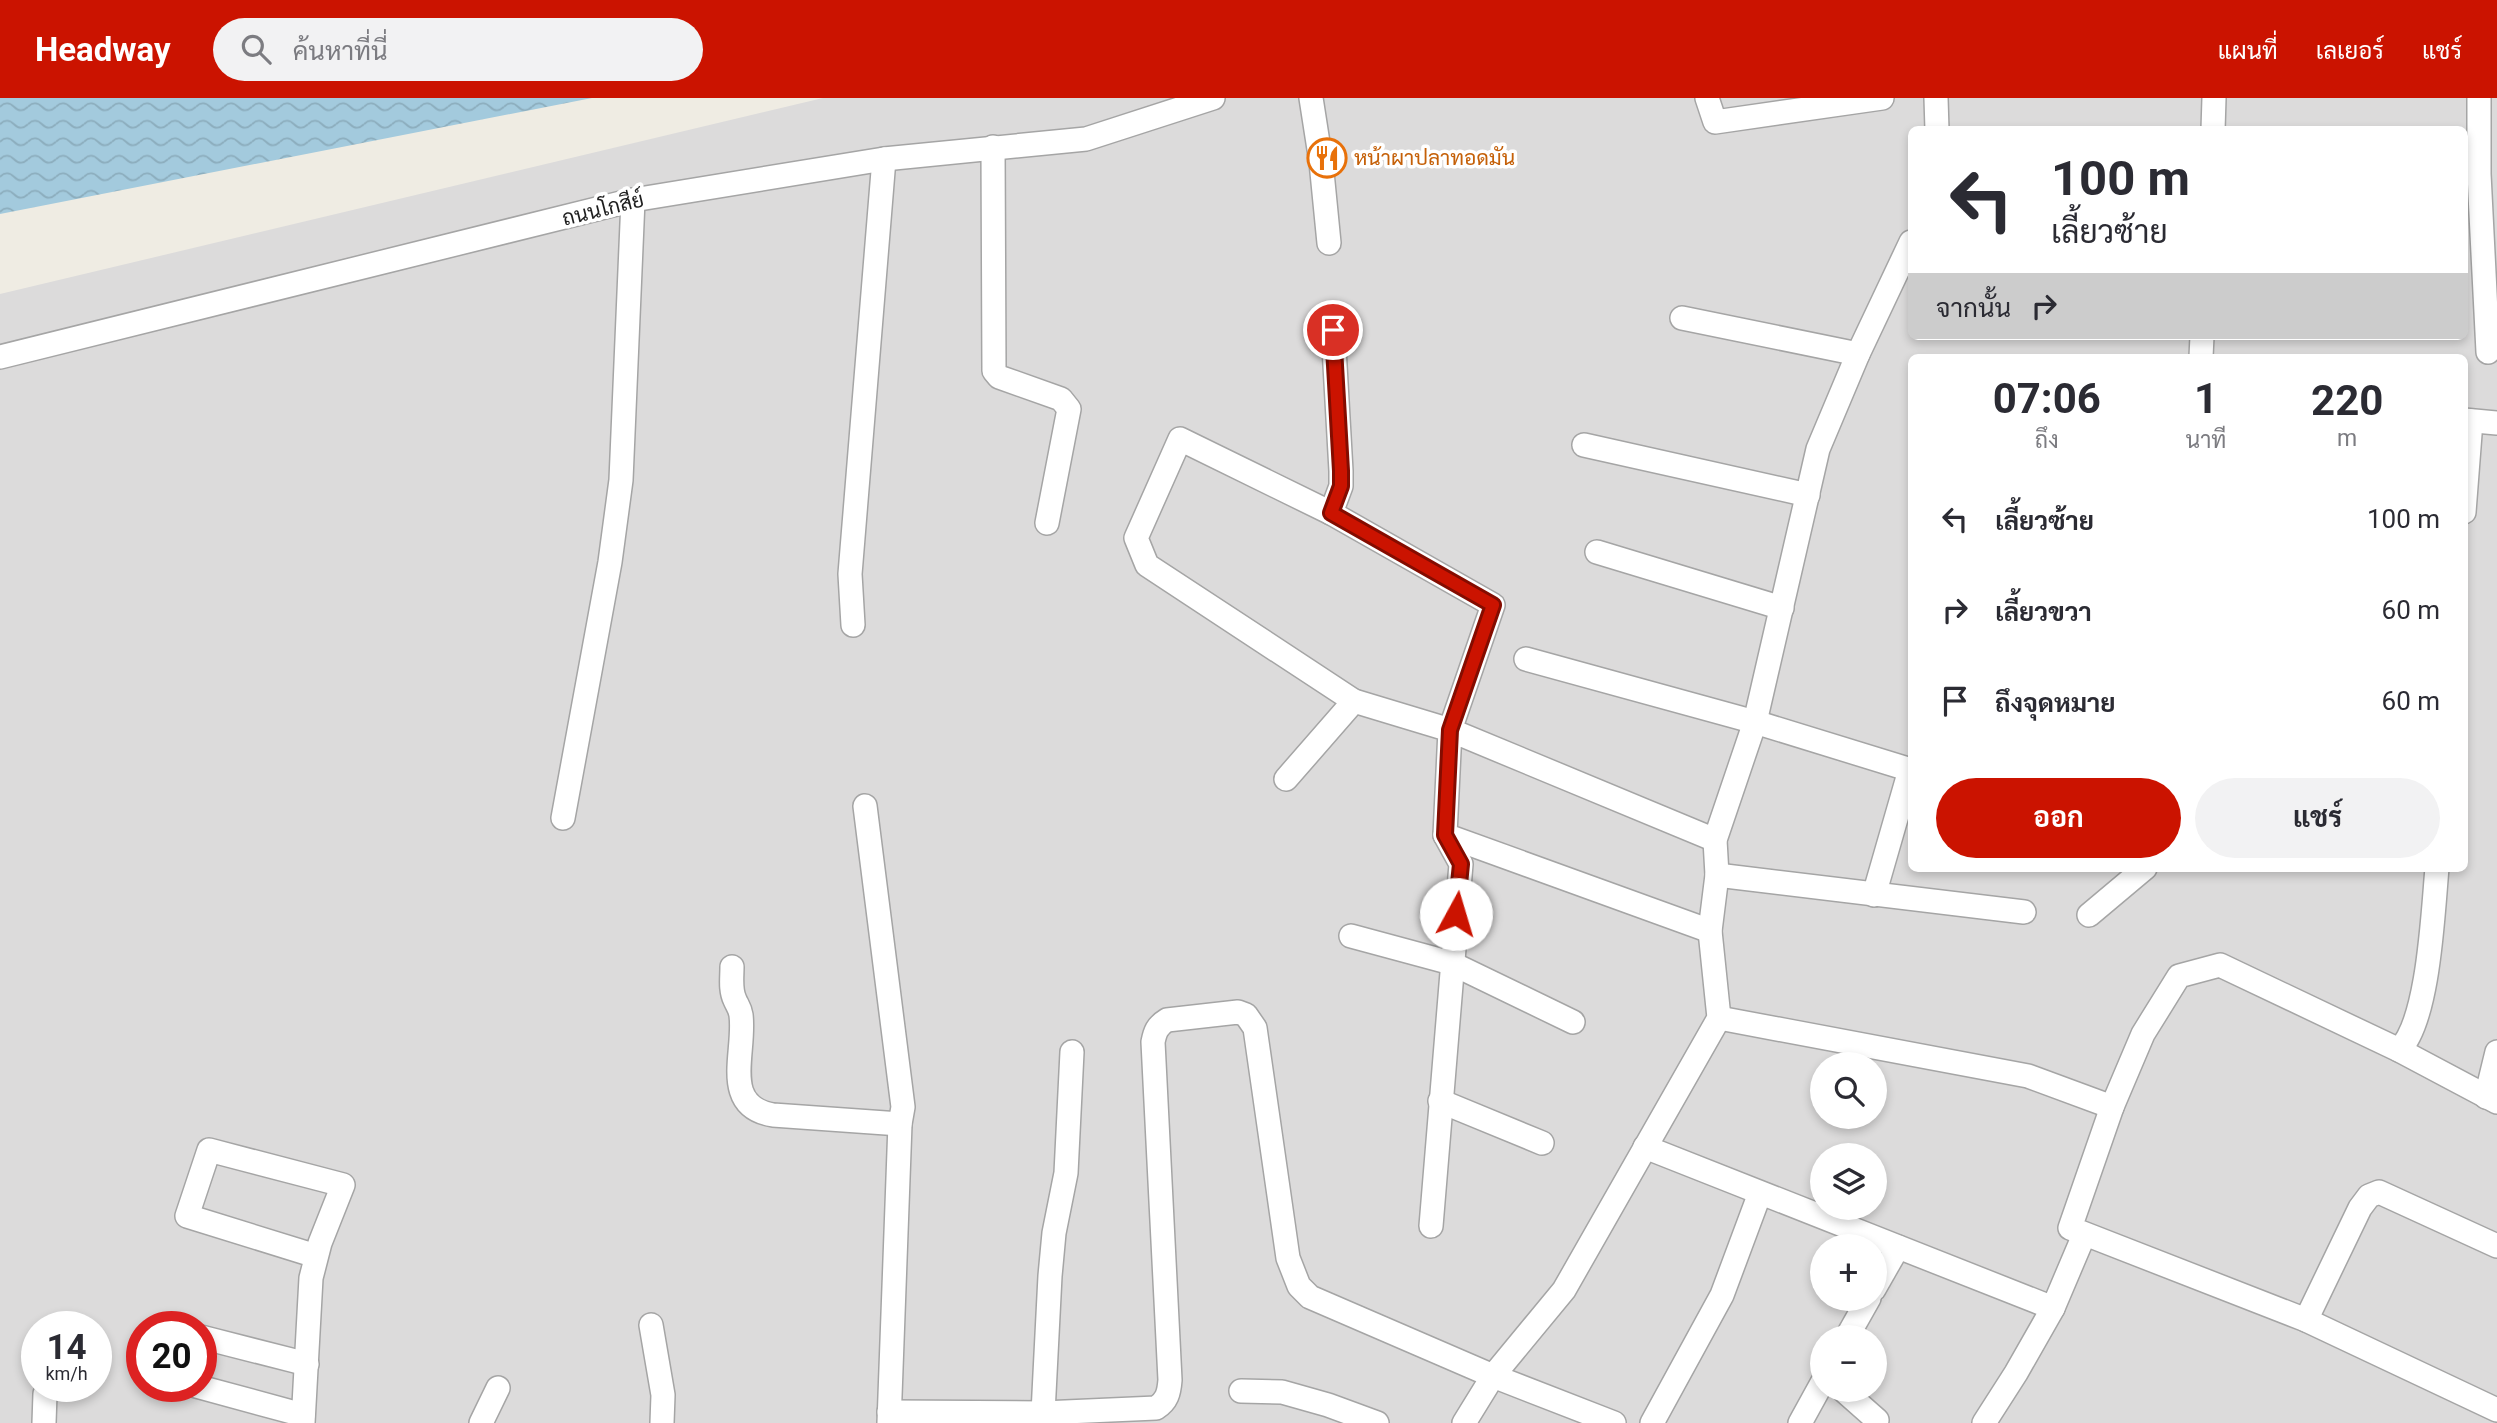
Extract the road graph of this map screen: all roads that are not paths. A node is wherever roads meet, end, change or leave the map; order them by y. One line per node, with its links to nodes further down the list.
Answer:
1 (1213, 98): 10 (street, ถนนโกสีย์)
2 (1311, 98): 13 (street)
3 (1707, 98): 4 (street)
4 (1882, 98)
5 (1936, 98): 8 (street)
6 (2214, 98): 9 (street)
7 (2479, 98): 17 (street)
8 (1937, 126)
9 (2213, 126)
10 (993, 147): 11 (street, ถนนโกสีย์); 25 (street)
11 (884, 159): 12 (street, ถนนโกสีย์); 28 (street)
12 (633, 200): 19 (street, ถนนโกสีย์); 37 (street)
13 (1329, 243)
14 (1908, 248): 18 (street)
15 (1682, 318): 18 (street)
16 (1333, 330): 24 (street)
17 (2488, 352)
18 (1858, 354): 23 (street)
19 (0, 357)
20 (2468, 420): 21 (street)
21 (2497, 423)
22 (1584, 445): 23 (street)
23 (1808, 495): 27 (street)
24 (1331, 513): 30 (street); 32 (street)
25 (1047, 523)
26 (1597, 552): 27 (street)
27 (1782, 608): 31 (street)
28 (853, 625)
29 (1526, 659): 31 (street)
30 (1354, 701): 32 (street); 35 (street)
31 (1755, 722): 33 (street); 39 (street)
32 (1450, 730): 38 (street); 39 (street)
33 (1908, 769)
34 (1908, 777): 43 (street)
35 (1286, 779)
36 (865, 806): 58 (street)
37 (563, 818)
38 (1445, 835): 46 (street); 48 (street)
39 (1715, 840): 42 (street)
40 (2140, 872): 45 (street)
41 (2437, 872): 52 (street)
42 (1717, 875): 43 (street); 46 (street)
43 (1874, 895): 44 (street)
44 (2024, 912)
45 (2090, 915)
46 (1710, 931): 50 (street)
47 (1351, 936): 48 (street)
48 (1451, 963): 51 (street); 56 (street)
49 (732, 968): 58 (street)
50 (1719, 1018): 57 (street); 60 (street)
51 (1573, 1022)
52 (2399, 1050): 55 (street); 57 (street)
53 (1072, 1052): 81 (street)
54 (2497, 1052): 55 (street)
55 (2492, 1100)
56 (1440, 1101): 59 (street); 62 (street)
57 (2112, 1107): 63 (street)
58 (900, 1124): 82 (street)
59 (1542, 1143)
60 (1645, 1147): 61 (street); 73 (street)
61 (1760, 1193): 65 (street); 91 (street)
62 (1431, 1226)
63 (2084, 1235): 68 (street); 69 (street)
64 (2497, 1246): 69 (street)
65 (1898, 1247): 67 (street); 68 (street)
66 (316, 1256): 66 (street); 72 (street)
67 (1887, 1266)
68 (2053, 1308): 93 (street)
69 (2306, 1320): 80 (street)
70 (651, 1325): 87 (street)
71 (217, 1341): 72 (street)
72 (307, 1364): 83 (street)
73 (1493, 1376): 81 (street); 89 (street); 90 (street)
74 (498, 1388): 86 (street)
75 (1241, 1391): 88 (street)
76 (217, 1392): 83 (street)
77 (45, 1402): 85 (street)
78 (1812, 1402): 92 (street)
79 (1857, 1402): 84 (street)
80 (2497, 1410)
81 (1050, 1416): 82 (street)
82 (889, 1418)
83 (303, 1419)
84 (1877, 1420)
85 (44, 1423)
86 (481, 1423)
87 (662, 1423)
88 (1377, 1423)
89 (1464, 1423)
90 (1614, 1423)
91 (1652, 1423)
92 (1800, 1423)
93 (1984, 1423)

